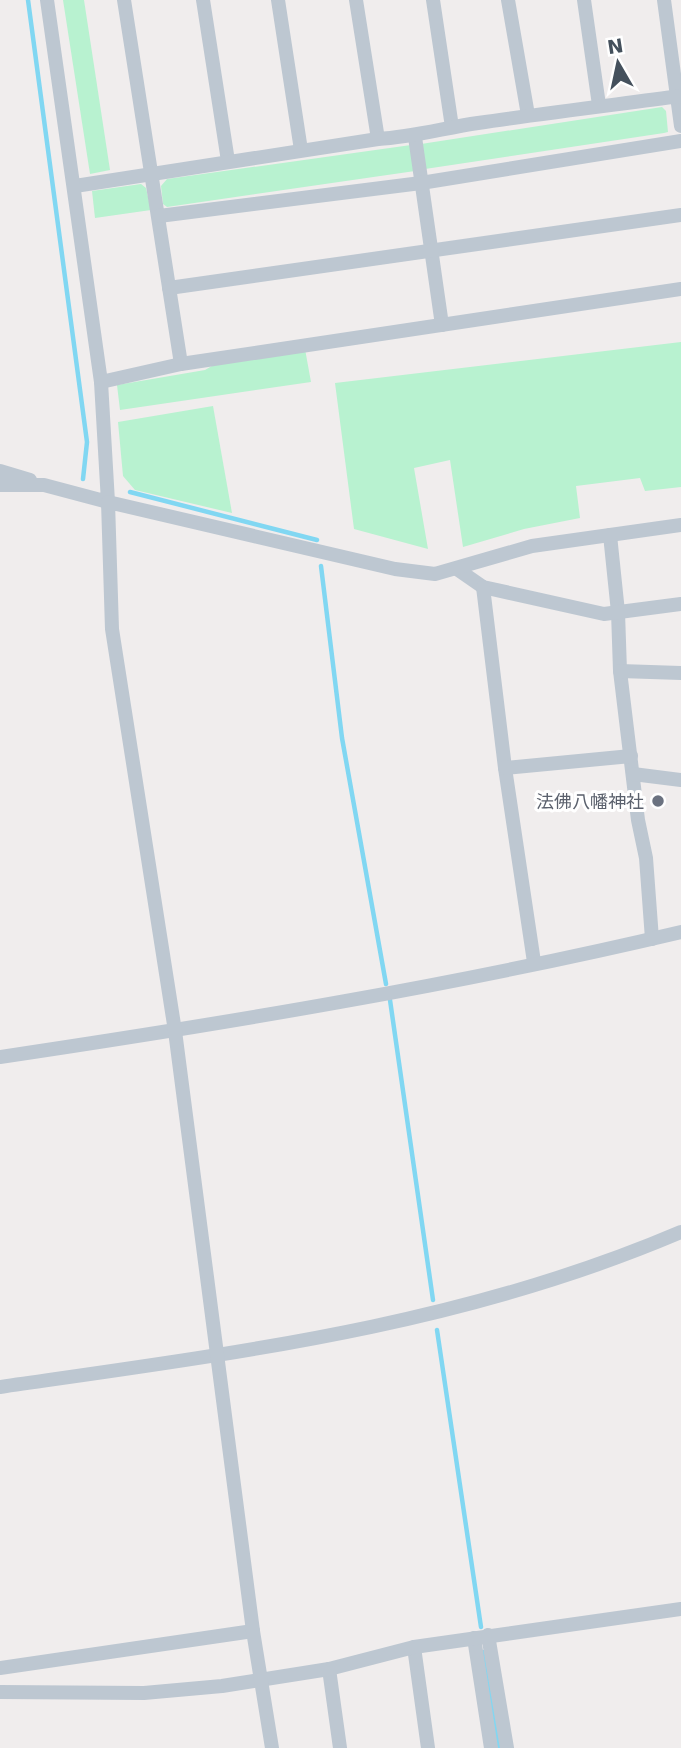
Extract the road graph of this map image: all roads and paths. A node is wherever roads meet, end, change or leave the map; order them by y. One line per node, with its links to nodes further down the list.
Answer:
1 (47, 0): 23 (street)
2 (124, 0): 21 (street)
3 (203, 0): 20 (street)
4 (278, 0): 19 (street)
5 (356, 0): 17 (street)
6 (433, 0): 15 (street)
7 (508, 0): 13 (street)
8 (584, 0): 12 (street)
9 (664, 0): 10 (street)
10 (677, 56): 11 (street)
11 (679, 97): 12 (street); 14 (street)
12 (600, 105): 13 (street)
13 (528, 116): 15 (street)
14 (681, 125)
15 (452, 127): 16 (street)
16 (415, 137): 17 (street); 22 (street)
17 (378, 139): 19 (street)
18 (681, 141): 22 (street)
19 (301, 150): 20 (street)
20 (228, 161): 21 (street)
21 (153, 171): 23 (street); 25 (street)
22 (421, 183): 25 (street); 26 (street)
23 (75, 186): 31 (street)
24 (681, 215): 26 (street)
25 (159, 216): 27 (street)
26 (431, 252): 27 (street); 29 (street)
27 (169, 288): 30 (street)
28 (681, 289): 29 (street)
29 (442, 325): 30 (street)
30 (181, 365): 31 (street)
31 (101, 382): 35 (street)
32 (0, 471): 34 (street)
33 (0, 485): 34 (street)
34 (44, 485): 35 (street)
35 (108, 502): 38 (street); 51 (street)
36 (681, 525): 37 (street)
37 (610, 535): 38 (street); 41 (street)
38 (457, 569): 39 (street)
39 (484, 587): 41 (street); 45 (street)
40 (681, 604): 41 (street)
41 (618, 612): 42 (street)
42 (620, 671): 43 (street); 44 (street)
43 (681, 673)
44 (631, 756): 45 (street); 46 (street)
45 (505, 768): 50 (street)
46 (633, 774): 47 (street); 49 (street)
47 (681, 780)
48 (681, 932): 49 (street)
49 (652, 939): 50 (street)
50 (534, 962): 51 (street)
51 (175, 1031): 52 (street); 54 (street)
52 (0, 1057)
53 (681, 1232): 54 (street)
54 (218, 1356): 55 (street); 57 (street)
55 (0, 1387)
56 (681, 1609): 58 (street)
57 (253, 1631): 60 (street); 62 (street)
58 (481, 1637): 59 (street); 67 (street); 68 (street)
59 (414, 1647): 61 (street); 66 (street)
60 (0, 1668)
61 (329, 1669): 62 (street); 65 (street)
62 (261, 1680): 63 (street); 64 (street)
63 (0, 1692)
64 (272, 1748)
65 (340, 1748)
66 (428, 1748)
67 (491, 1748)
68 (507, 1748)

